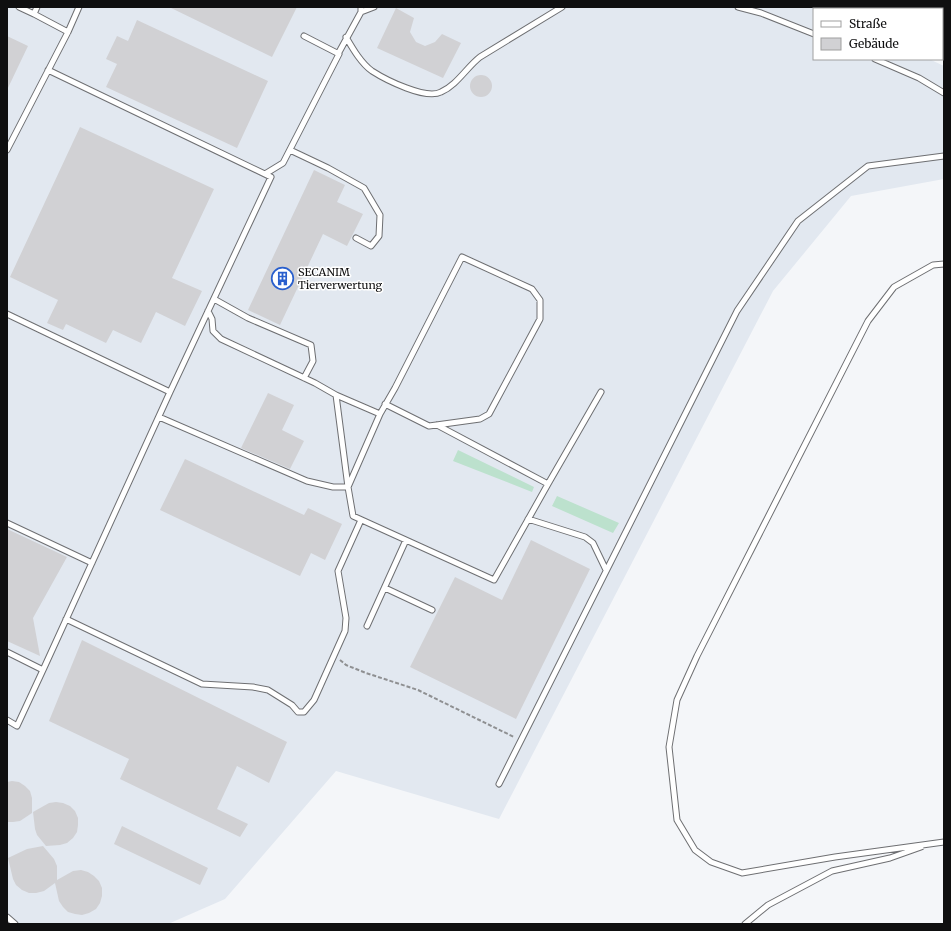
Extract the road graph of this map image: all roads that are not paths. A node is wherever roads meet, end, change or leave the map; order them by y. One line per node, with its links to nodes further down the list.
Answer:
1 (19, 7): 8 (lane)
2 (37, 7): 8 (lane)
3 (79, 7): 9 (lane)
4 (373, 7): 7 (lane)
5 (562, 7): 12 (lane)
6 (738, 7): 10 (lane)
7 (361, 9): 12 (lane)
8 (34, 14): 9 (lane)
9 (68, 32): 15 (lane)
10 (813, 34)
11 (304, 36): 13 (lane)
12 (346, 37): 13 (lane)
13 (338, 54): 18 (lane)
14 (877, 60): 16 (lane)
15 (48, 70): 17 (lane); 20 (lane)
16 (944, 93)
17 (7, 150)
18 (290, 150): 20 (lane); 21 (lane)
19 (944, 156): 41 (lane)
20 (265, 174): 23 (lane)
21 (356, 238)
22 (944, 264): 51 (lane)
23 (214, 299): 24 (lane); 26 (lane)
24 (208, 311): 26 (lane); 27 (lane)
25 (7, 314): 27 (lane)
26 (304, 378): 29 (lane)
27 (170, 392): 32 (lane)
28 (601, 392): 34 (lane)
29 (336, 395): 31 (lane); 35 (lane)
30 (385, 404): 31 (lane); 33 (lane); 33 (lane)
31 (380, 414): 35 (lane)
32 (159, 416): 35 (lane); 40 (lane)
33 (437, 425): 34 (lane)
34 (548, 484): 36 (lane)
35 (348, 487): 37 (lane)
36 (528, 519): 39 (lane); 41 (lane)
37 (361, 520): 39 (lane); 44 (lane)
38 (7, 523): 40 (lane)
39 (406, 540): 42 (lane)
40 (92, 563): 44 (lane)
41 (606, 570): 49 (lane)
42 (385, 588): 43 (lane); 45 (lane)
43 (432, 610)
44 (66, 619): 47 (lane)
45 (367, 626)
46 (7, 652): 47 (lane)
47 (43, 670): 48 (lane)
48 (7, 720)
49 (499, 784)
50 (944, 842): 51 (lane)
51 (933, 843): 54 (lane)
52 (7, 918): 53 (lane)
53 (15, 924)
54 (745, 924)

